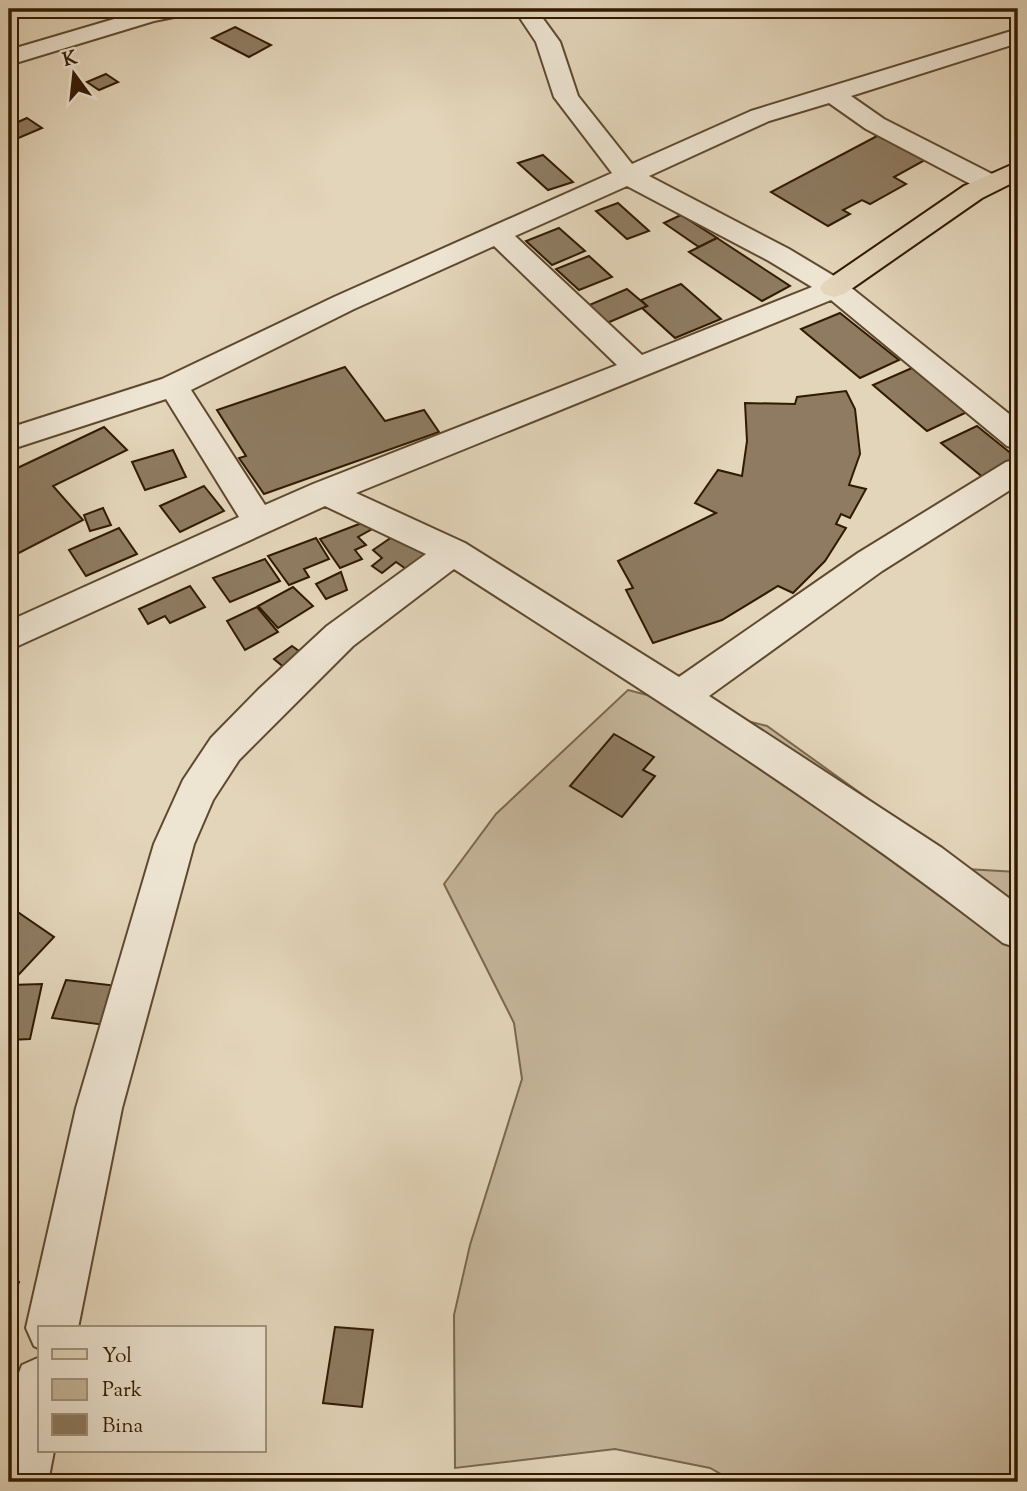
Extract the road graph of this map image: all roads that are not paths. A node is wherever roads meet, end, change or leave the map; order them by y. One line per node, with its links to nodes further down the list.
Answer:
1 (181, 9): 4 (street)
2 (525, 9): 7 (street)
3 (1018, 36): 5 (street)
4 (9, 58)
5 (831, 93): 7 (street); 8 (street)
6 (1018, 170): 8 (main road)
7 (627, 174): 9 (street); 10 (street)
8 (989, 183): 10 (main road)
9 (497, 234): 11 (street); 12 (street)
10 (834, 288): 11 (street); 13 (street)
11 (638, 368): 16 (street)
12 (173, 386): 14 (street); 17 (street)
13 (1018, 438)
14 (9, 439)
15 (1018, 470): 20 (street)
16 (325, 492): 17 (street); 18 (street)
17 (258, 521): 19 (street)
18 (453, 552): 20 (street); 22 (street)
19 (9, 636)
20 (680, 696): 21 (street)
21 (1018, 929)
22 (52, 1326)
23 (27, 1402): 24 (street)
24 (20, 1482)

